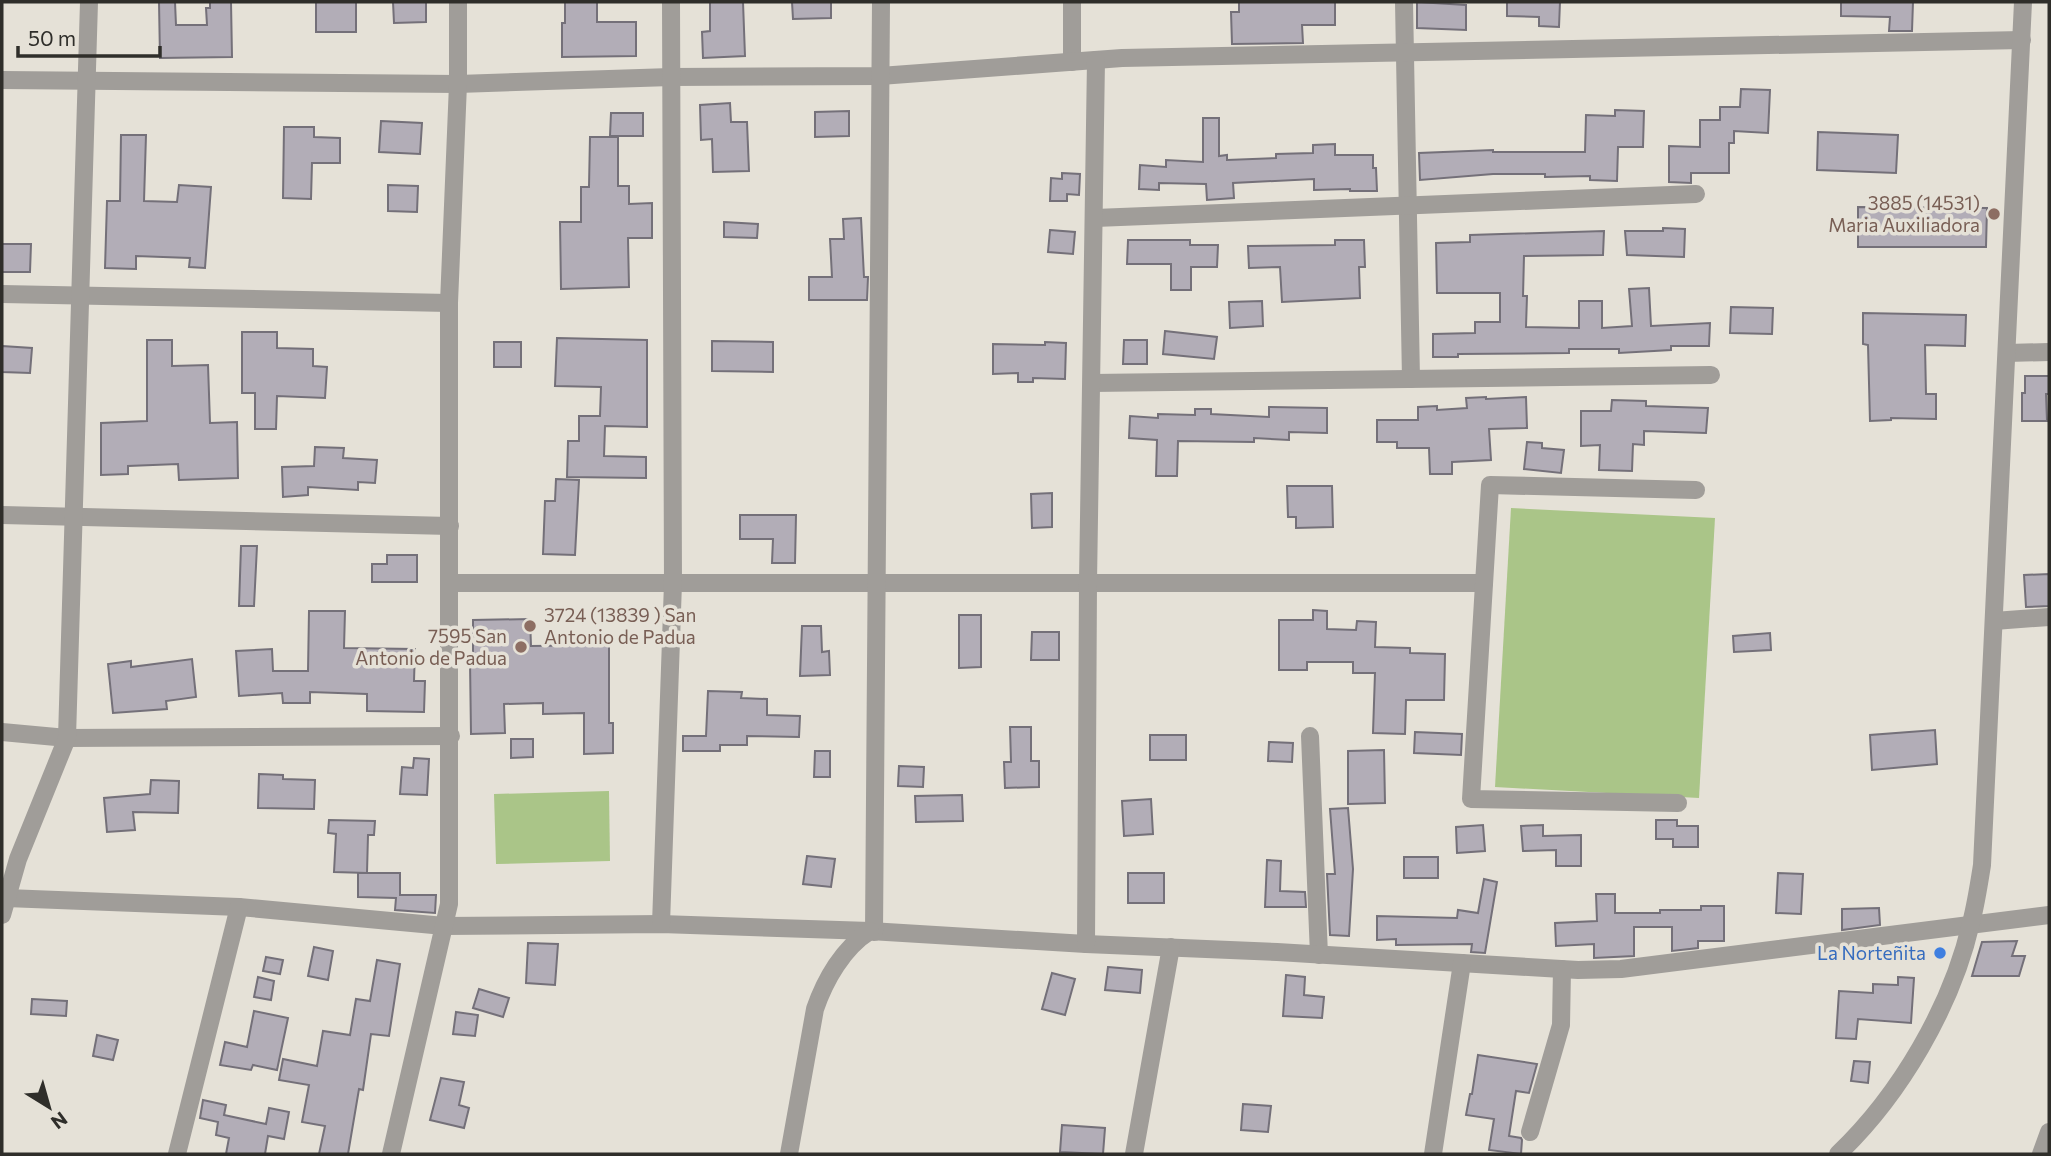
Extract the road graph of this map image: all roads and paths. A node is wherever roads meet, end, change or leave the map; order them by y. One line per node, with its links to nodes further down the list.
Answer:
1 (89, 2): 15 (street)
2 (458, 2): 16 (street)
3 (671, 2): 13 (street)
4 (881, 2): 12 (street)
5 (1072, 2): 11 (street)
6 (1404, 2): 9 (street)
7 (2023, 2): 8 (street)
8 (2022, 40): 9 (street); 24 (street)
9 (1404, 53): 10 (street); 18 (street)
10 (1096, 60): 11 (street); 19 (street)
11 (1072, 62): 12 (street)
12 (880, 76): 13 (street); 34 (street)
13 (671, 77): 16 (street); 33 (street)
14 (2, 80): 15 (street)
15 (87, 81): 16 (street); 21 (street)
16 (458, 84): 22 (street)
17 (1696, 194): 18 (street)
18 (1407, 205): 19 (street); 26 (street)
19 (1095, 218): 27 (street)
20 (2, 293): 21 (street)
21 (80, 295): 22 (street); 30 (street)
22 (449, 303): 31 (street)
23 (2049, 352): 24 (street)
24 (2007, 353): 38 (street)
25 (1710, 375): 26 (street)
26 (1411, 379): 27 (street)
27 (1092, 383): 35 (street)
28 (1696, 490): 36 (street)
29 (2, 515): 30 (street)
30 (74, 517): 31 (street); 42 (street)
31 (450, 526): 32 (street)
32 (450, 583): 33 (street); 40 (street)
33 (673, 583): 34 (street); 48 (street)
34 (877, 583): 35 (street); 51 (street)
35 (1088, 583): 36 (street); 52 (street)
36 (1484, 583): 43 (street)
37 (2049, 617): 38 (street)
38 (1994, 621): 49 (street)
39 (2, 732): 42 (street)
40 (451, 736): 42 (street); 50 (street)
41 (1310, 736): 54 (street)
42 (67, 738): 44 (street)
43 (1678, 803)
44 (10, 859): 45 (street)
45 (4, 906): 46 (street)
46 (239, 907): 50 (street); 59 (street)
47 (2049, 915): 49 (street)
48 (661, 924): 50 (street); 51 (street)
49 (1971, 925): 56 (street); 64 (street)
50 (444, 926): 60 (street)
51 (872, 932): 52 (street); 61 (street)
52 (1086, 944): 53 (street)
53 (1171, 947): 54 (street); 62 (street)
54 (1319, 955): 55 (street)
55 (1462, 963): 56 (street); 63 (street)
56 (1562, 969): 57 (street)
57 (1530, 1132)
58 (2049, 1132): 65 (street)
59 (177, 1154)
60 (391, 1154)
61 (789, 1154)
62 (1134, 1154)
63 (1433, 1154)
64 (1839, 1154)
65 (2041, 1154)

